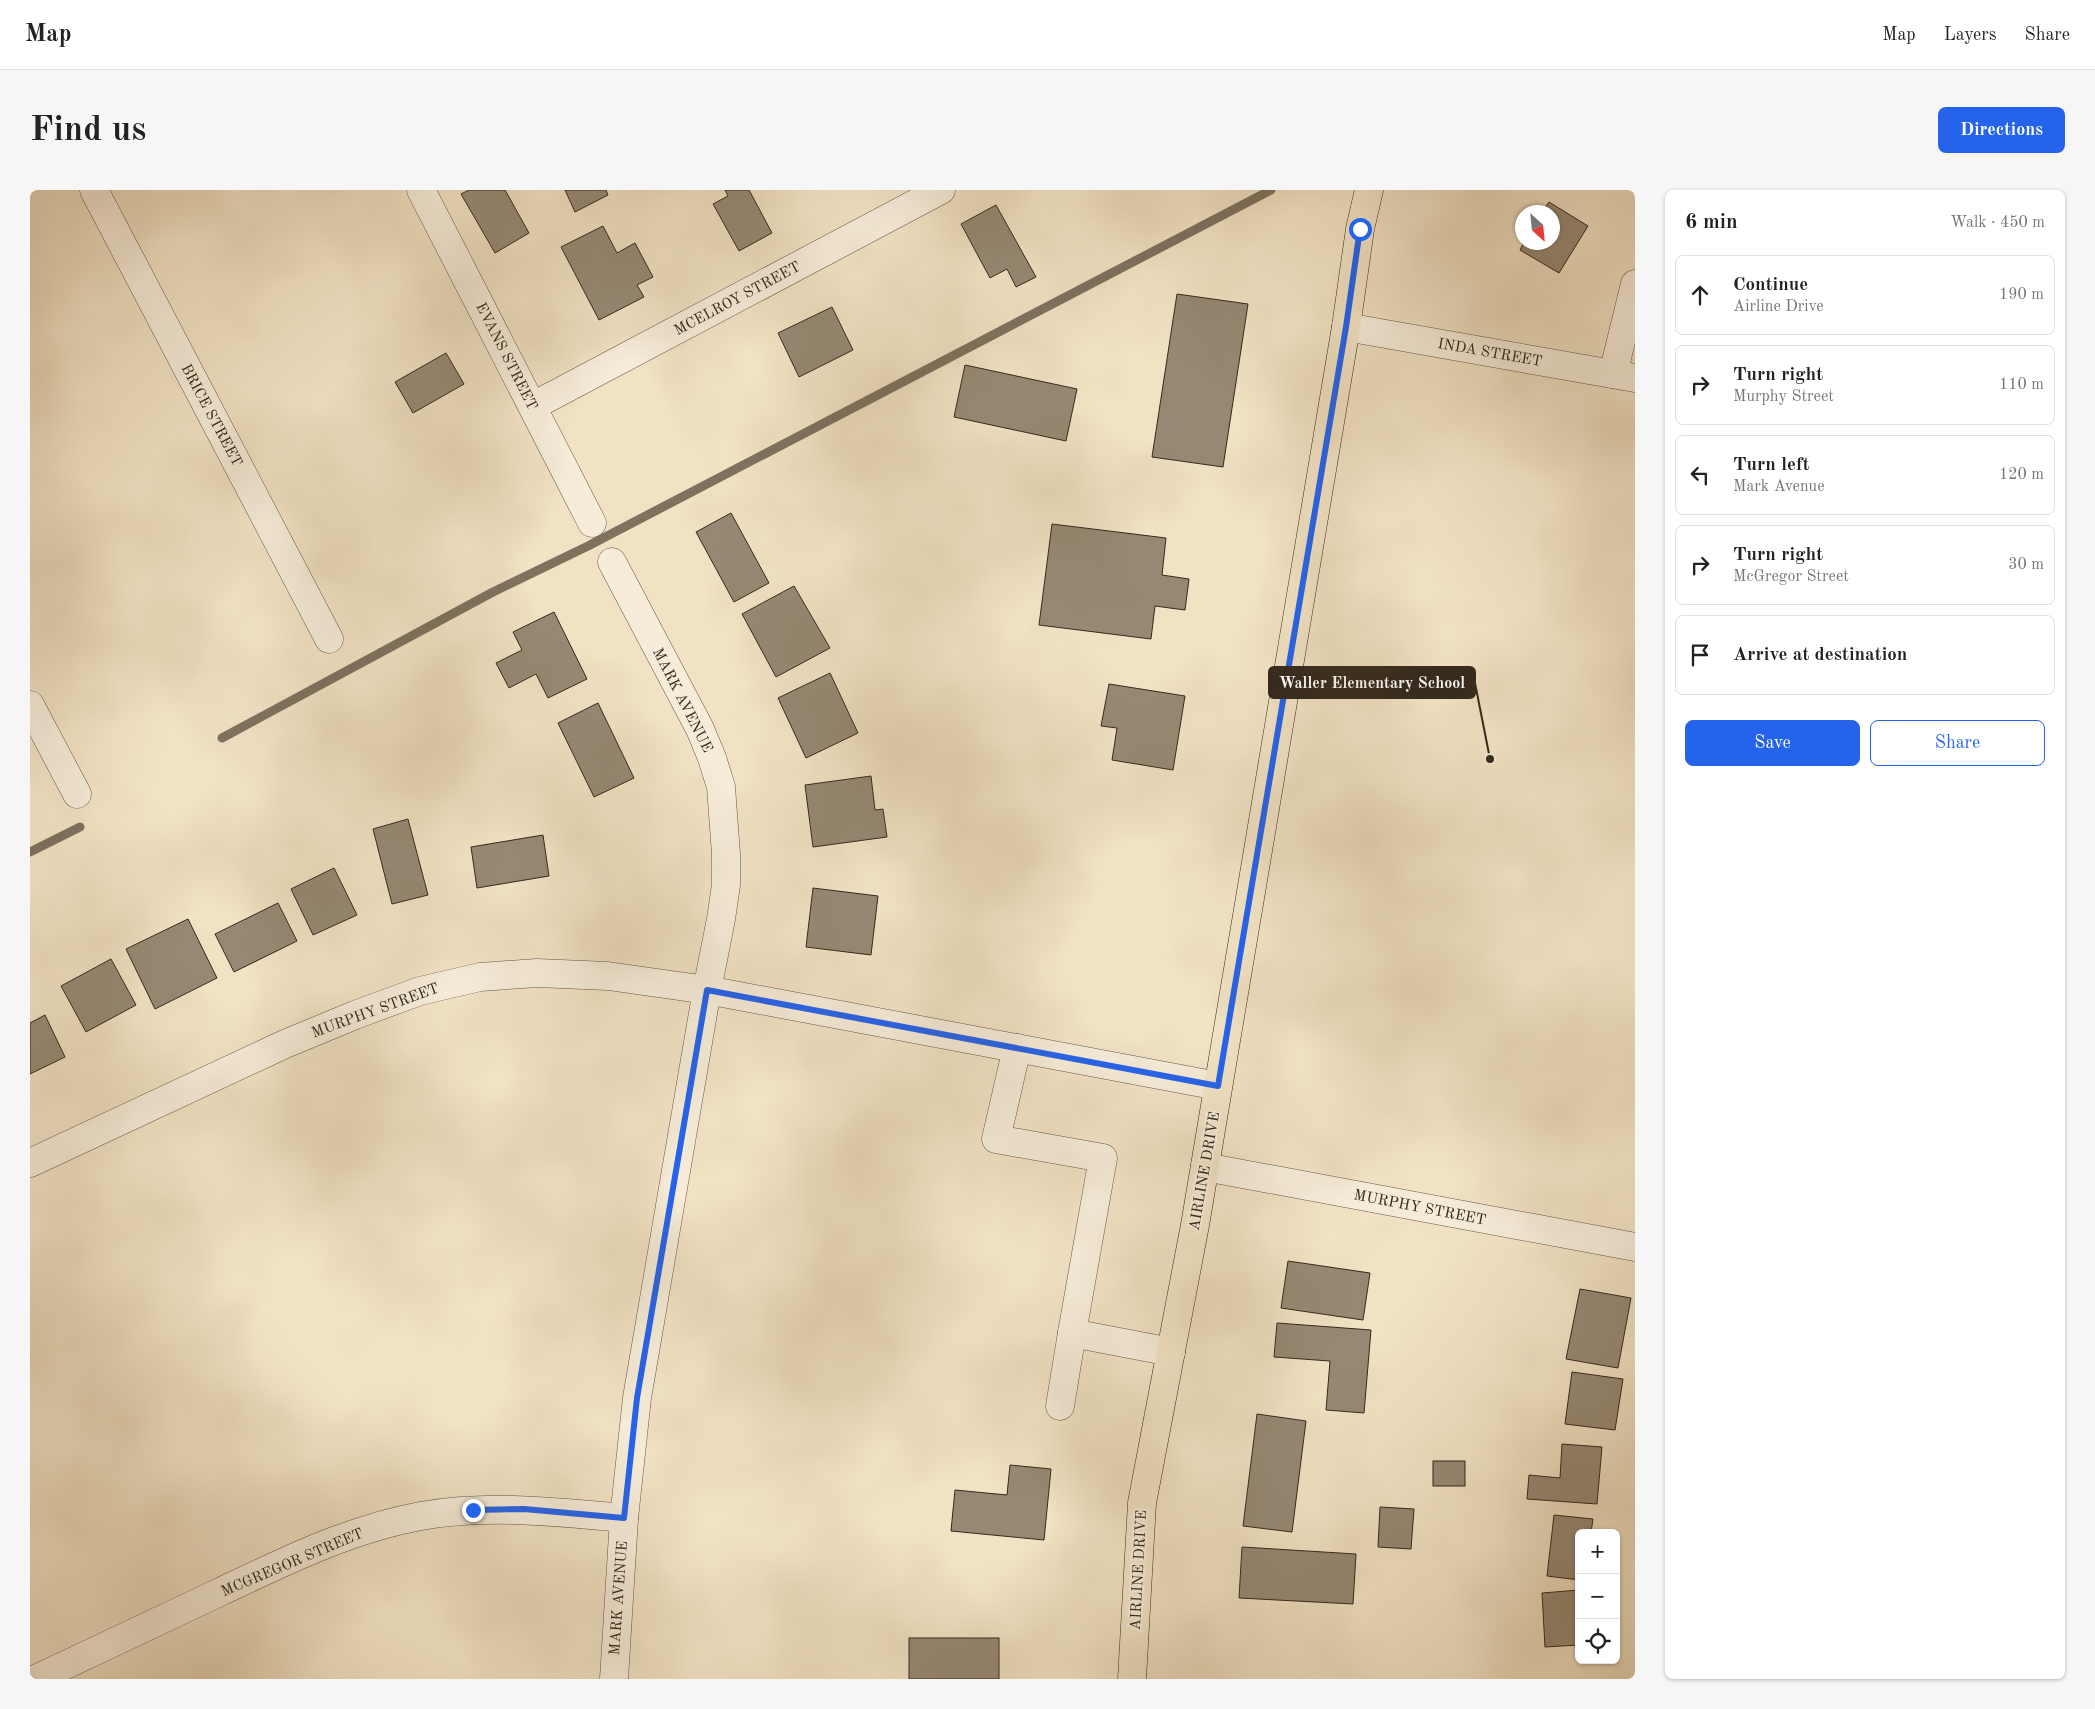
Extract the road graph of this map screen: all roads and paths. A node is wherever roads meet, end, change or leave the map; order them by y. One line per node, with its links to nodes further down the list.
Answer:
1 (94, 190): 11 (street, BRICE STREET)
2 (421, 190): 8 (street, EVANS STREET)
3 (941, 190): 8 (street, MCELROY STREET)
4 (1369, 190): 6 (main road, AIRLINE DRIVE)
5 (1635, 284): 7 (street)
6 (1346, 327): 7 (street, INDA STREET); 16 (main road, AIRLINE DRIVE)
7 (1624, 376)
8 (533, 406): 9 (street, EVANS STREET)
9 (592, 523)
10 (612, 562): 14 (street, MARK AVENUE)
11 (329, 639)
12 (30, 706): 13 (street)
13 (77, 794)
14 (707, 990): 15 (street, MURPHY STREET); 17 (street, MURPHY STREET); 23 (street, MARK AVENUE)
15 (1017, 1048): 16 (street, MURPHY STREET); 20 (street)
16 (1218, 1086): 18 (main road, AIRLINE DRIVE)
17 (30, 1163)
18 (1205, 1167): 19 (street, MURPHY STREET); 21 (main road, AIRLINE DRIVE)
19 (1635, 1247)
20 (1072, 1333): 21 (street); 22 (street)
21 (1171, 1352): 26 (main road, AIRLINE DRIVE)
22 (1060, 1406)
23 (624, 1518): 24 (street, MCGREGOR STREET); 25 (street, MARK AVENUE)
24 (36, 1679)
25 (614, 1679)
26 (1132, 1679)

